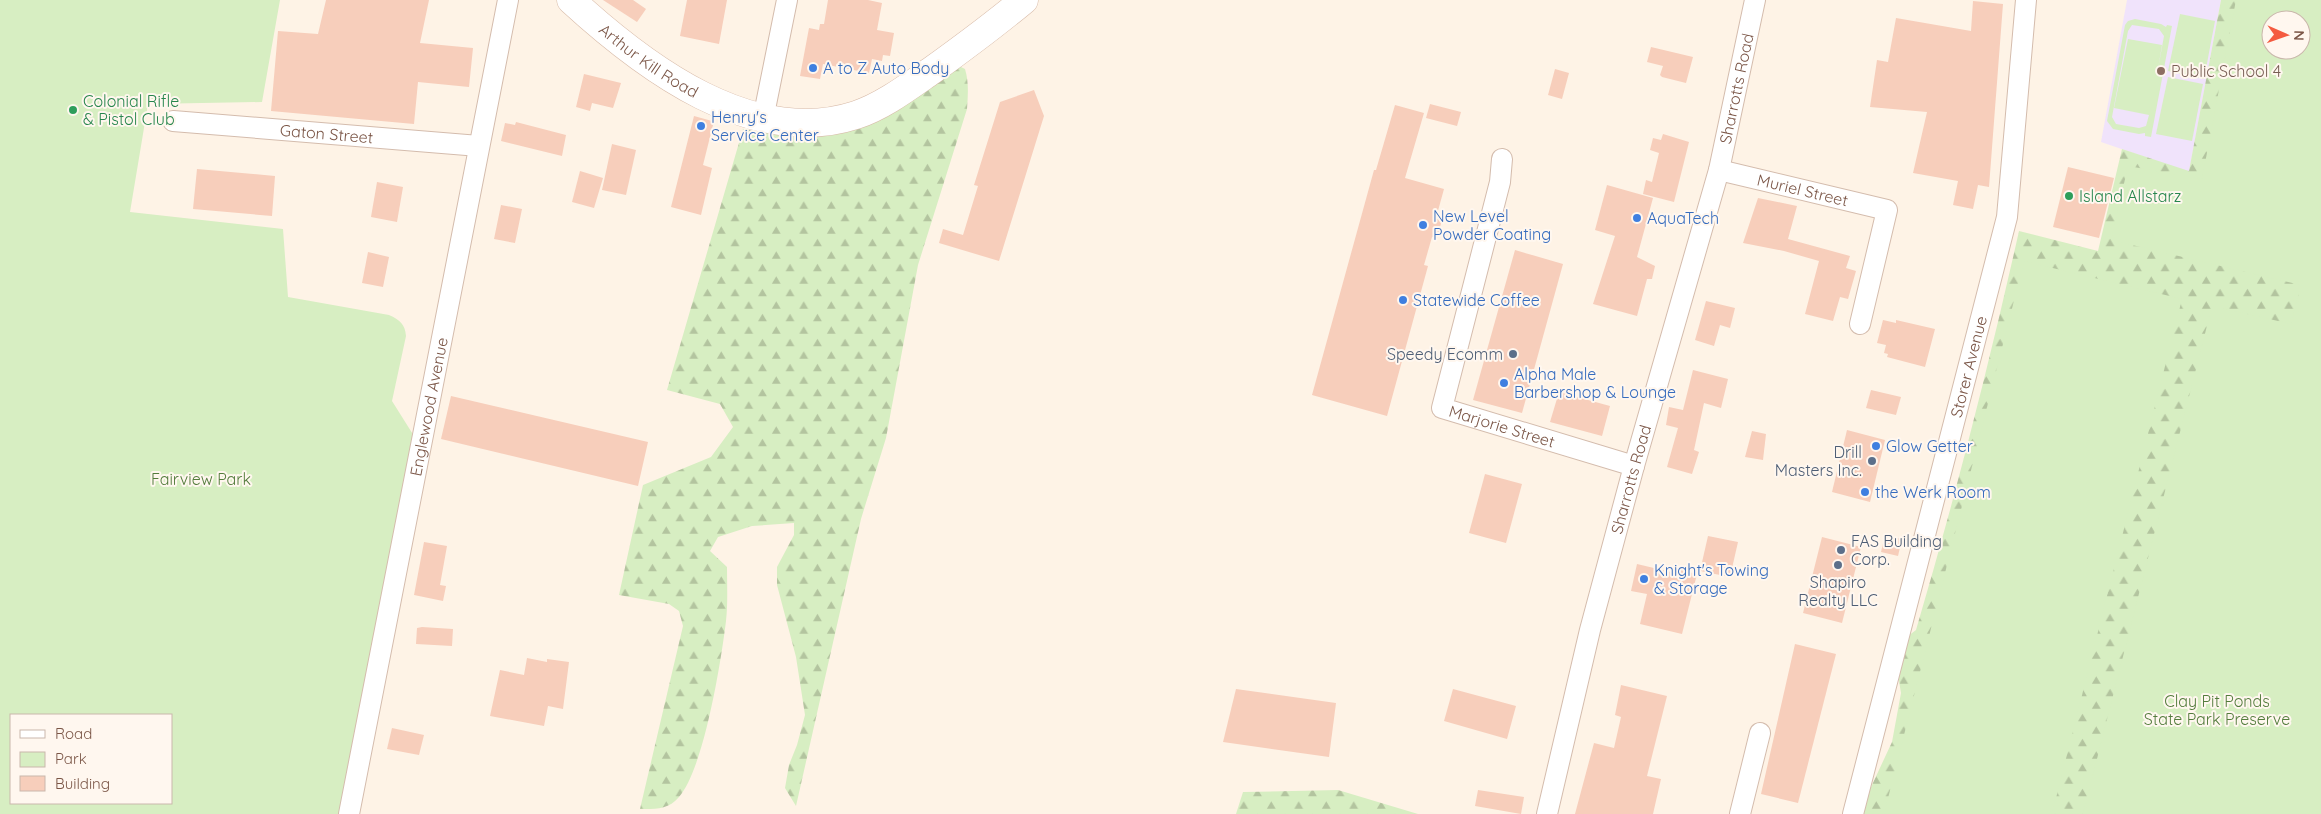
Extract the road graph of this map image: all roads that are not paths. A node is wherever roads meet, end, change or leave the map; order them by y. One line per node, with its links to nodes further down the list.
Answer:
1 (508, 0): 9 (street, Englewood Avenue)
2 (571, 0): 7 (street, Arthur Kill Road)
3 (787, 0): 7 (street)
4 (1024, 0): 7 (street, Arthur Kill Road)
5 (1755, 0): 11 (street, Sharrotts Road)
6 (2026, 0): 18 (street, Storer Avenue)
7 (763, 119)
8 (172, 121): 9 (street, Gaton Street)
9 (479, 146): 15 (street, Englewood Avenue)
10 (1502, 159): 13 (street, Marjorie Street)
11 (1719, 170): 12 (street, Muriel Street); 13 (street, Sharrotts Road)
12 (1860, 324)
13 (1634, 466): 16 (street, Sharrotts Road)
14 (1760, 733): 17 (street)
15 (348, 814)
16 (1547, 814)
17 (1740, 814)
18 (1853, 814)

